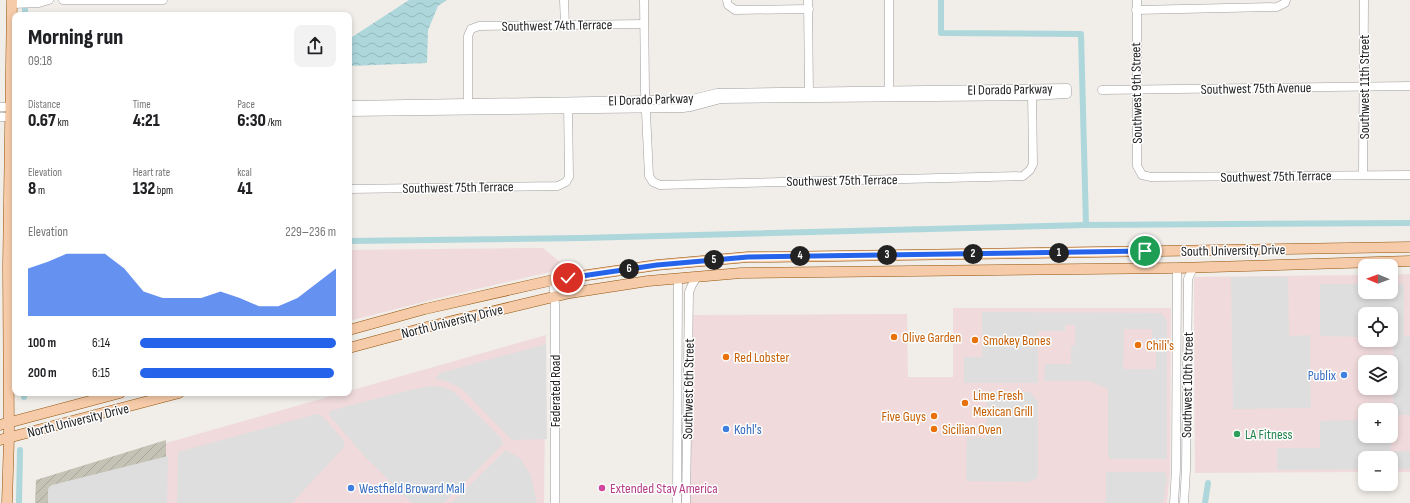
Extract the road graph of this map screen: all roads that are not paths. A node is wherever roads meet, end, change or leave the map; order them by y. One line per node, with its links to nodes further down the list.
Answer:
1 (49, 0): 11 (street)
2 (63, 0): 3 (street)
3 (163, 0)
4 (564, 0): 17 (street)
5 (644, 0): 16 (street)
6 (808, 0): 13 (street)
7 (889, 0): 24 (street)
8 (1136, 0): 14 (street, Southwest 9th Street)
9 (1364, 0): 19 (street, Southwest 11th Street)
10 (1286, 1): 14 (street)
11 (17, 2): 15 (main road)
12 (728, 3): 13 (street)
13 (809, 9): 25 (street)
14 (1136, 10): 21 (street, Southwest 9th Street)
15 (17, 12)
16 (644, 24): 17 (street, Southwest 74th Terrace); 26 (street)
17 (565, 25): 30 (street, Southwest 74th Terrace)
18 (1410, 86): 19 (street, Southwest 75th Avenue)
19 (1364, 87): 21 (street, Southwest 75th Avenue); 36 (street, Southwest 11th Street)
20 (1102, 90): 21 (street, Southwest 75th Avenue)
21 (1136, 90): 37 (street, Southwest 9th Street)
22 (1067, 91): 23 (street, El Dorado Parkway)
23 (1032, 92): 24 (street, El Dorado Parkway); 26 (street, Southwest 75th Terrace)
24 (890, 93): 25 (street, El Dorado Parkway)
25 (809, 94): 26 (street, El Dorado Parkway)
26 (646, 104): 28 (street, El Dorado Parkway)
27 (352, 105): 30 (street, El Dorado Parkway)
28 (568, 106): 30 (street, El Dorado Parkway); 39 (street, Southwest 75th Terrace)
29 (0, 107): 31 (street)
30 (468, 107): 33 (street, El Dorado Parkway)
31 (12, 112)
32 (12, 112): 34 (street)
33 (352, 112)
34 (0, 117)
35 (12, 143): 56 (main road)
36 (1363, 174): 37 (street, Southwest 75th Terrace); 38 (street, Southwest 75th Terrace)
37 (1142, 175)
38 (1410, 175)
39 (352, 189)
40 (1410, 247): 41 (main road, South University Drive)
41 (1196, 251): 42 (main road, South University Drive); 44 (main road)
42 (699, 261): 47 (main road); 48 (main road, South University Drive)
43 (1410, 261): 45 (main road, South University Drive)
44 (1177, 268): 45 (main road, South University Drive); 46 (main road, South University Drive); 62 (street, Southwest 10th Street)
45 (1193, 268): 63 (street, Southwest 10th Street)
46 (697, 277): 47 (main road, South University Drive); 61 (street, Southwest 6th Street)
47 (678, 279): 49 (main road, South University Drive); 60 (street, Southwest 6th Street)
48 (553, 280): 49 (street, Federated Road); 50 (main road, North University Drive)
49 (554, 296): 53 (main road, North University Drive); 59 (street, Federated Road)
50 (464, 300): 51 (main road, North University Drive); 52 (main road)
51 (352, 329)
52 (352, 336)
53 (352, 347)
54 (109, 396): 56 (main road, North University Drive)
55 (157, 396): 57 (main road, North University Drive)
56 (4, 424): 57 (main road)
57 (4, 439): 58 (main road)
58 (7, 503)
59 (555, 503)
60 (677, 503)
61 (686, 503)
62 (1174, 503)
63 (1184, 503)

